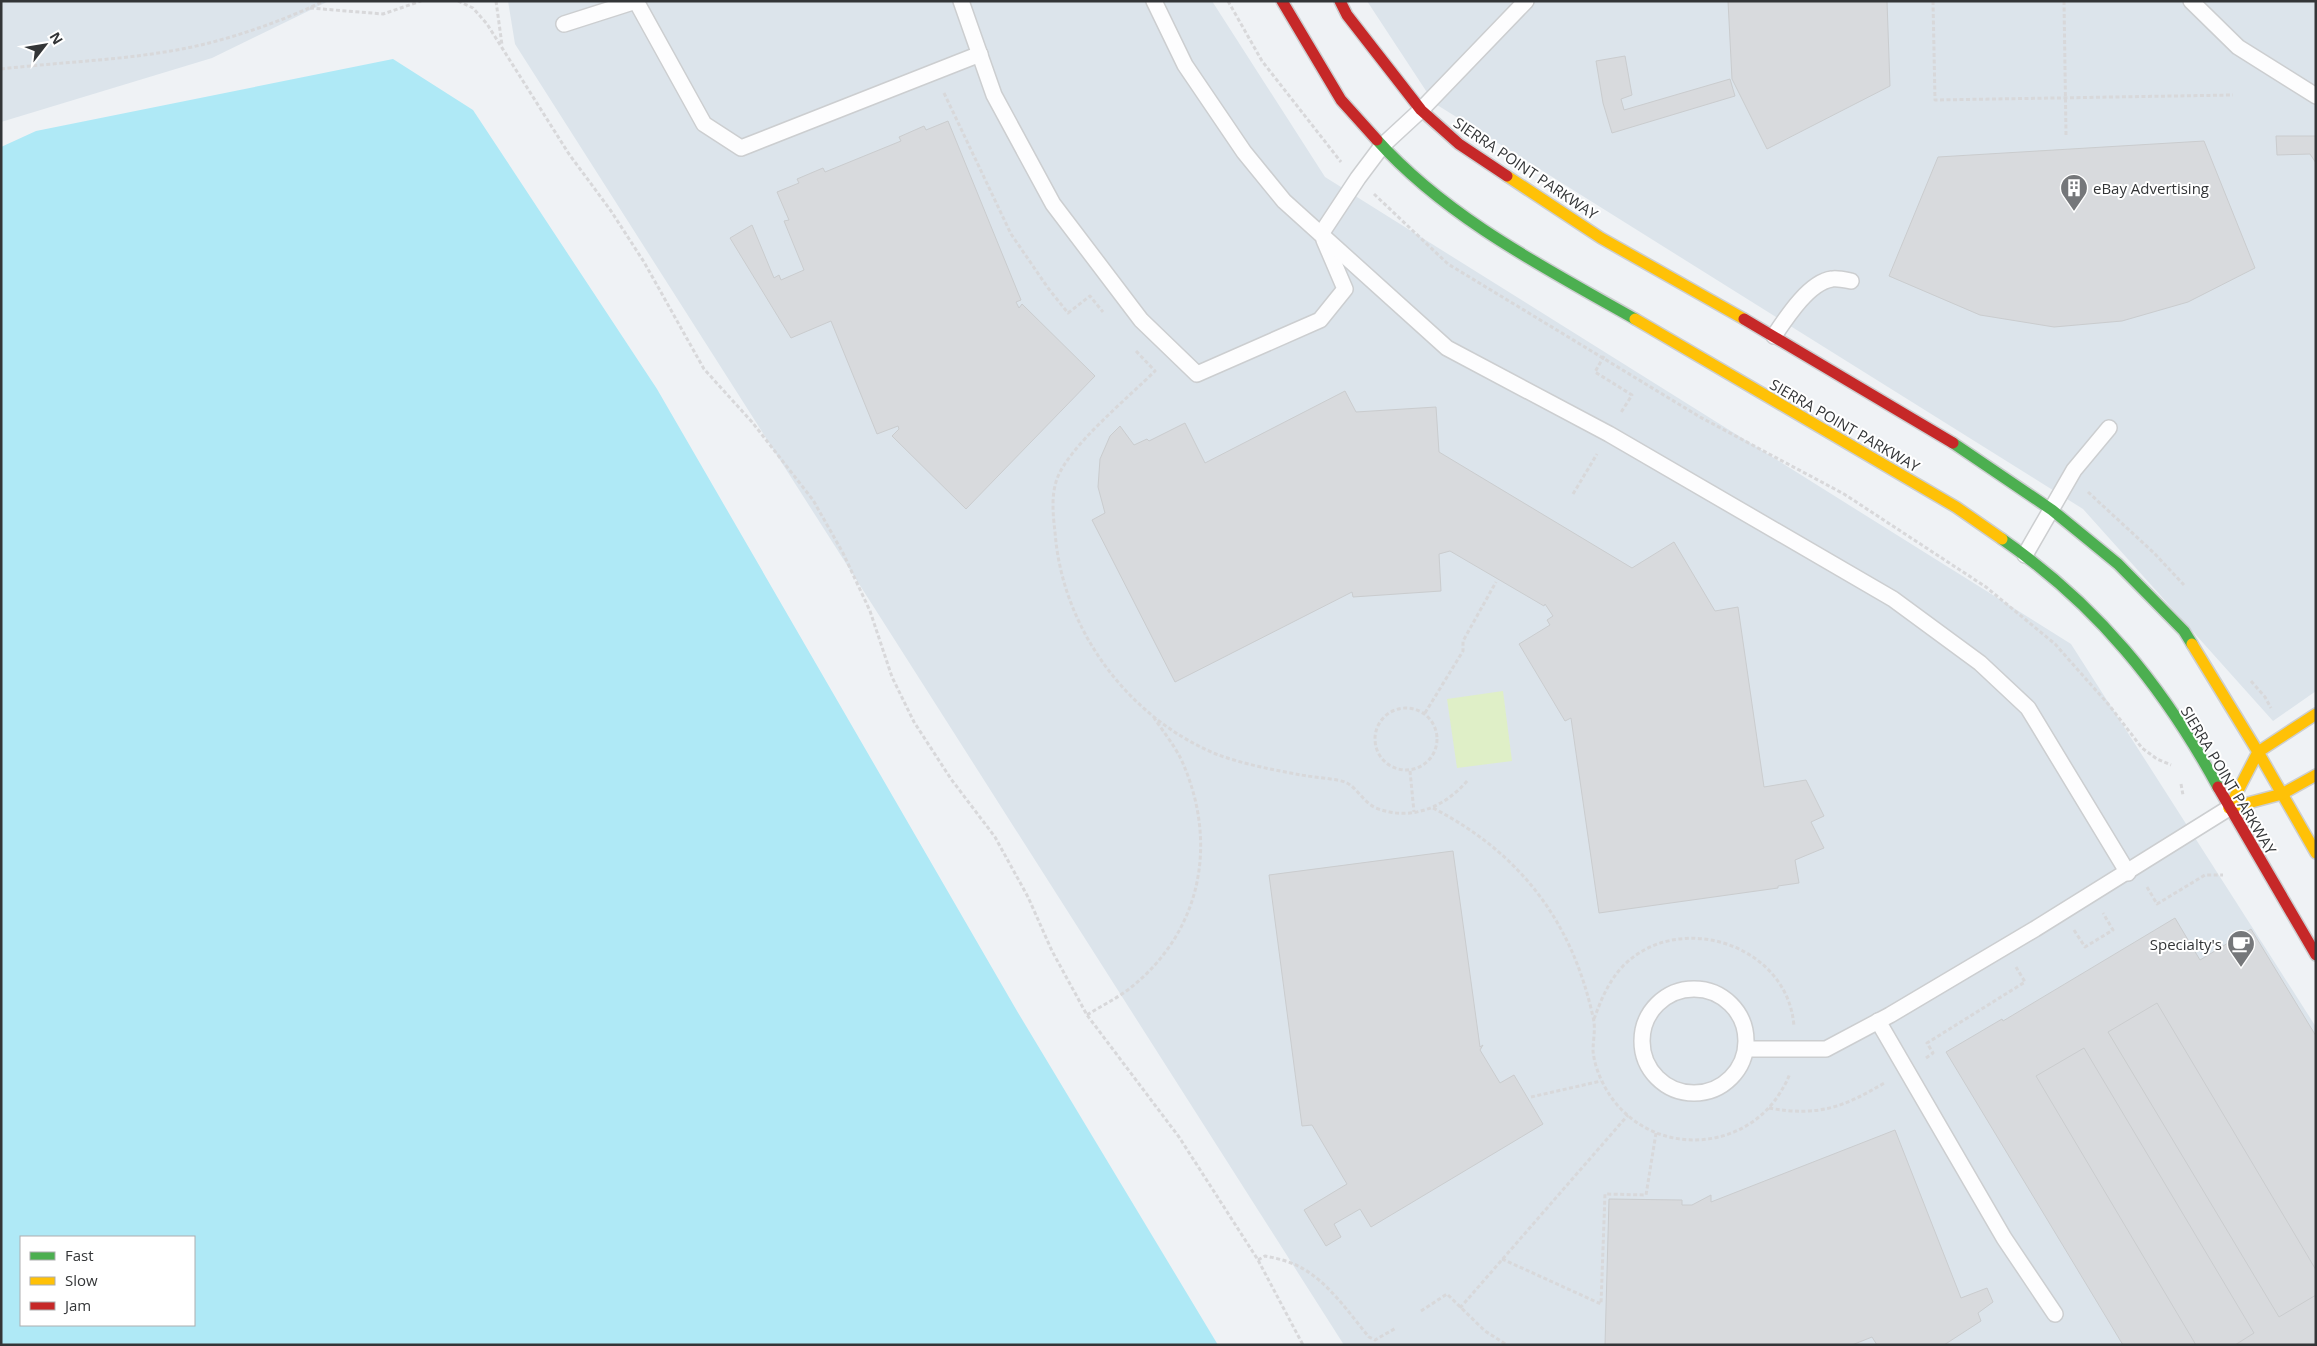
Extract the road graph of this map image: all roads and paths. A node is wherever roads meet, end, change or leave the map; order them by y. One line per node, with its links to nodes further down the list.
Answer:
1 (324, 1): 15 (path)
2 (421, 1): 15 (path)
3 (458, 1): 17 (path)
4 (496, 1): 17 (path)
5 (636, 1): 16 (lane); 20 (lane)
6 (961, 1): 18 (lane)
7 (1154, 1): 28 (lane)
8 (1228, 1): 27 (path)
9 (1282, 1): 26 (street, SIERRA POINT PARKWAY)
10 (1340, 1): 24 (street, SIERRA POINT PARKWAY)
11 (1526, 1): 24 (lane)
12 (1933, 1): 23 (path)
13 (2064, 1): 23 (path)
14 (2191, 1): 22 (lane)
15 (309, 8): 19 (path)
16 (564, 24)
17 (502, 48): 63 (path)
18 (980, 54): 20 (lane); 28 (lane)
19 (1, 69)
20 (936, 71): 30 (path)
21 (2233, 94): 23 (path)
22 (2316, 96)
23 (2065, 98): 25 (path)
24 (1421, 110): 26 (lane); 31 (street, SIERRA POINT PARKWAY)
25 (2066, 135)
26 (1382, 146): 27 (lane); 39 (street, SIERRA POINT PARKWAY)
27 (1358, 178): 28 (lane); 33 (path)
28 (1321, 234): 56 (lane)
29 (1851, 281): 31 (lane)
30 (1109, 319)
31 (1774, 336): 38 (street, SIERRA POINT PARKWAY)
32 (1135, 349): 43 (path)
33 (1604, 356): 34 (path); 45 (path)
34 (1618, 418)
35 (2109, 428): 38 (lane)
36 (1598, 451): 37 (path)
37 (1573, 494)
38 (2052, 510): 39 (lane); 44 (street, SIERRA POINT PARKWAY)
39 (2025, 555): 53 (street, SIERRA POINT PARKWAY)
40 (1496, 582): 41 (path)
41 (1425, 714): 46 (path); 46 (path)
42 (2316, 714): 44 (street)
43 (1152, 715): 54 (path); 63 (path)
44 (2258, 752): 50 (street, SIERRA POINT PARKWAY); 53 (street)
45 (2174, 767)
46 (1410, 771): 54 (path)
47 (2316, 775): 50 (street)
48 (1468, 780): 52 (path)
49 (2180, 780): 51 (path)
50 (2282, 794): 53 (street); 55 (street, SIERRA POINT PARKWAY)
51 (2183, 795)
52 (1433, 808): 54 (path); 64 (path)
53 (2229, 808): 56 (lane); 61 (street, SIERRA POINT PARKWAY)
54 (1414, 812)
55 (2316, 853)
56 (2128, 873): 65 (lane)
57 (2223, 875): 58 (path)
58 (2138, 889)
59 (2109, 906): 60 (path)
60 (2066, 933)
61 (2316, 955)
62 (2014, 964): 68 (path)
63 (1087, 1015): 75 (path)
64 (1594, 1019): 67 (path); 69 (path)
65 (1878, 1022): 67 (lane); 68 (lane)
66 (1746, 1049): 66 (lane); 67 (lane)
67 (1795, 1049): 71 (path)
68 (1906, 1070): 71 (path); 78 (lane)
69 (1602, 1081): 70 (path); 72 (path)
70 (1531, 1097)
71 (1769, 1108): 73 (path)
72 (1628, 1115): 73 (path); 74 (path)
73 (1656, 1133): 74 (path)
74 (1502, 1259): 76 (path)
75 (1258, 1260): 79 (path); 80 (path)
76 (1460, 1308): 77 (path); 81 (path)
77 (1421, 1311)
78 (2055, 1314)
79 (1396, 1328)
80 (1303, 1345)
81 (1507, 1345)

